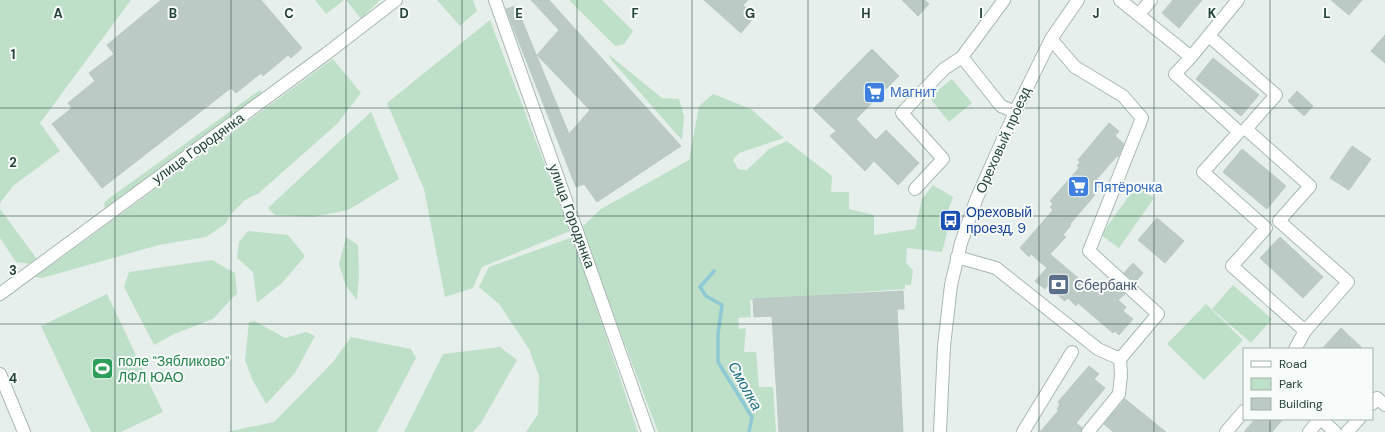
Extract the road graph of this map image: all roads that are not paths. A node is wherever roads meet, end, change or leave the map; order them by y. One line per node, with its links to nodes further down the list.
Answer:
1 (396, 0): 16 (street, улица Городянка)
2 (495, 0): 29 (street, улица Городянка)
3 (1004, 0): 11 (street)
4 (1078, 0): 10 (street, Ореховый проезд)
5 (1120, 0): 8 (street)
6 (1151, 0): 8 (street)
7 (1238, 0): 9 (street)
8 (1139, 14): 12 (street)
9 (1208, 36): 12 (street); 17 (street)
10 (1051, 39): 13 (street, Ореховый проезд); 20 (street)
11 (962, 57): 13 (street); 14 (street)
12 (1191, 57): 17 (street)
13 (1015, 112): 15 (street, Ореховый проезд)
14 (915, 189)
15 (957, 257): 20 (street); 30 (street, Ореховый проезд)
16 (0, 294)
17 (1305, 331): 18 (street)
18 (1296, 348)
19 (1072, 352): 31 (street)
20 (1120, 359): 32 (street)
21 (0, 374): 28 (street)
22 (1373, 403): 23 (street)
23 (1385, 405)
24 (1243, 412): 33 (street)
25 (1319, 420): 34 (street)
26 (1321, 420): 35 (street)
27 (1358, 420): 36 (street)
28 (24, 432)
29 (648, 432)
30 (940, 432)
31 (1023, 432)
32 (1088, 432)
33 (1226, 432)
34 (1309, 432)
35 (1335, 432)
36 (1347, 432)

